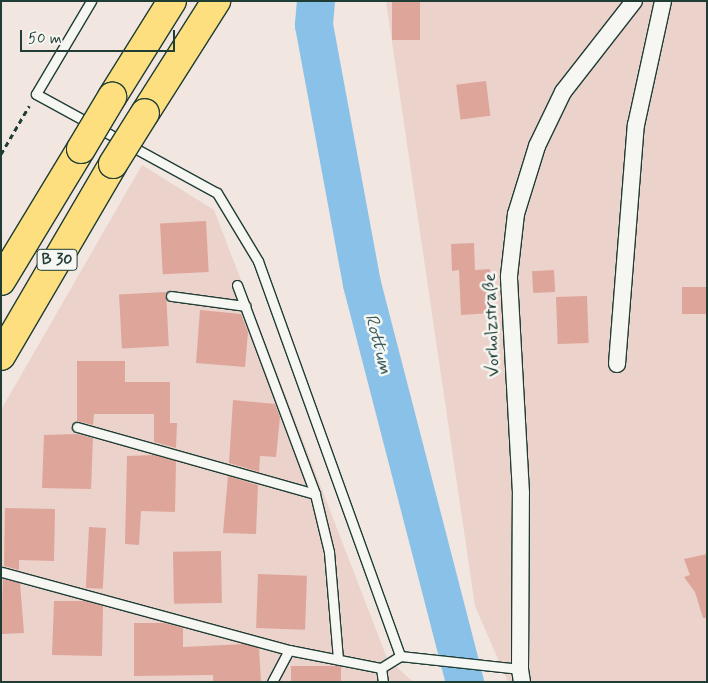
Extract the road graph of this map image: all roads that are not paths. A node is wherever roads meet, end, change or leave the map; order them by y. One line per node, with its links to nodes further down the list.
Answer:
1 (91, 1): 16 (lane)
2 (172, 1): 6 (highway, B 30, bridge)
3 (216, 1): 10 (highway, B 30, bridge)
4 (634, 1): 19 (street, Vorholzstraße)
5 (663, 1): 11 (street)
6 (1, 281)
7 (237, 285): 9 (lane)
8 (171, 296): 9 (lane)
9 (245, 306): 13 (lane)
10 (1, 356)
11 (617, 364)
12 (77, 427): 13 (lane)
13 (316, 494): 17 (lane)
14 (2, 572): 15 (lane)
15 (289, 650): 17 (lane); 20 (lane)
16 (400, 656): 18 (lane); 19 (lane)
17 (338, 660): 18 (lane)
18 (381, 668): 21 (lane)
19 (521, 675)
20 (272, 682)
21 (383, 682)

